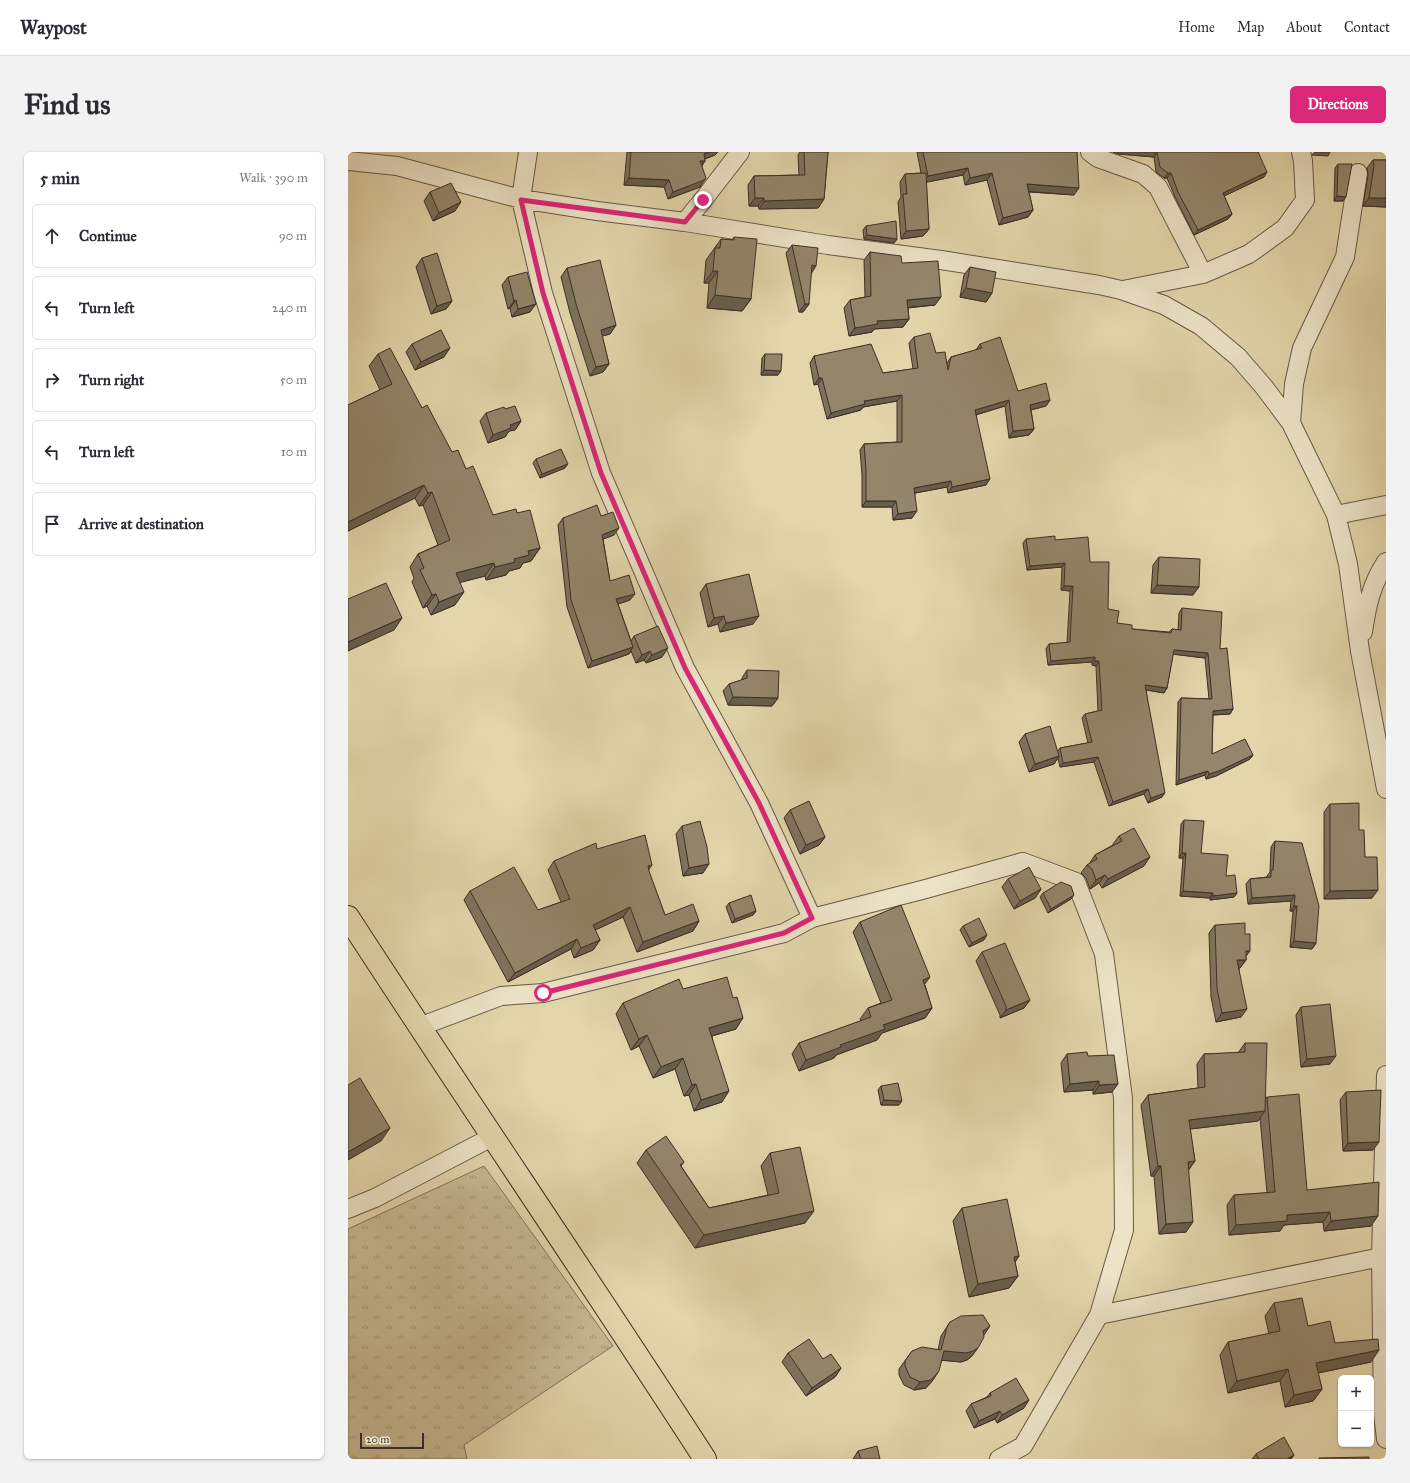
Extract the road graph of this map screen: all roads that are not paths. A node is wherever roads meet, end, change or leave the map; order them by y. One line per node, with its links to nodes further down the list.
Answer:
1 (528, 152): 7 (street)
2 (740, 152): 8 (street)
3 (1090, 152): 9 (street)
4 (1301, 152): 9 (street)
5 (348, 162): 7 (street)
6 (1358, 173): 11 (street)
7 (521, 200): 8 (street); 18 (street)
8 (685, 222): 10 (street)
9 (1203, 274): 10 (street)
10 (1121, 290): 11 (street)
11 (1291, 423): 13 (street)
12 (1386, 505): 13 (street)
13 (1336, 515): 15 (street)
14 (1386, 562): 15 (street)
15 (1360, 651): 16 (street)
16 (1386, 789)
17 (348, 917): 19 (highway)
18 (812, 918): 19 (street); 24 (street)
19 (419, 1027): 21 (highway)
20 (1386, 1075): 23 (street)
21 (492, 1137): 22 (street); 27 (highway)
22 (348, 1209)
23 (1380, 1257): 24 (street); 25 (street)
24 (1100, 1315): 28 (street)
25 (1385, 1413): 26 (street)
26 (1386, 1439)
27 (705, 1459)
28 (999, 1459)

